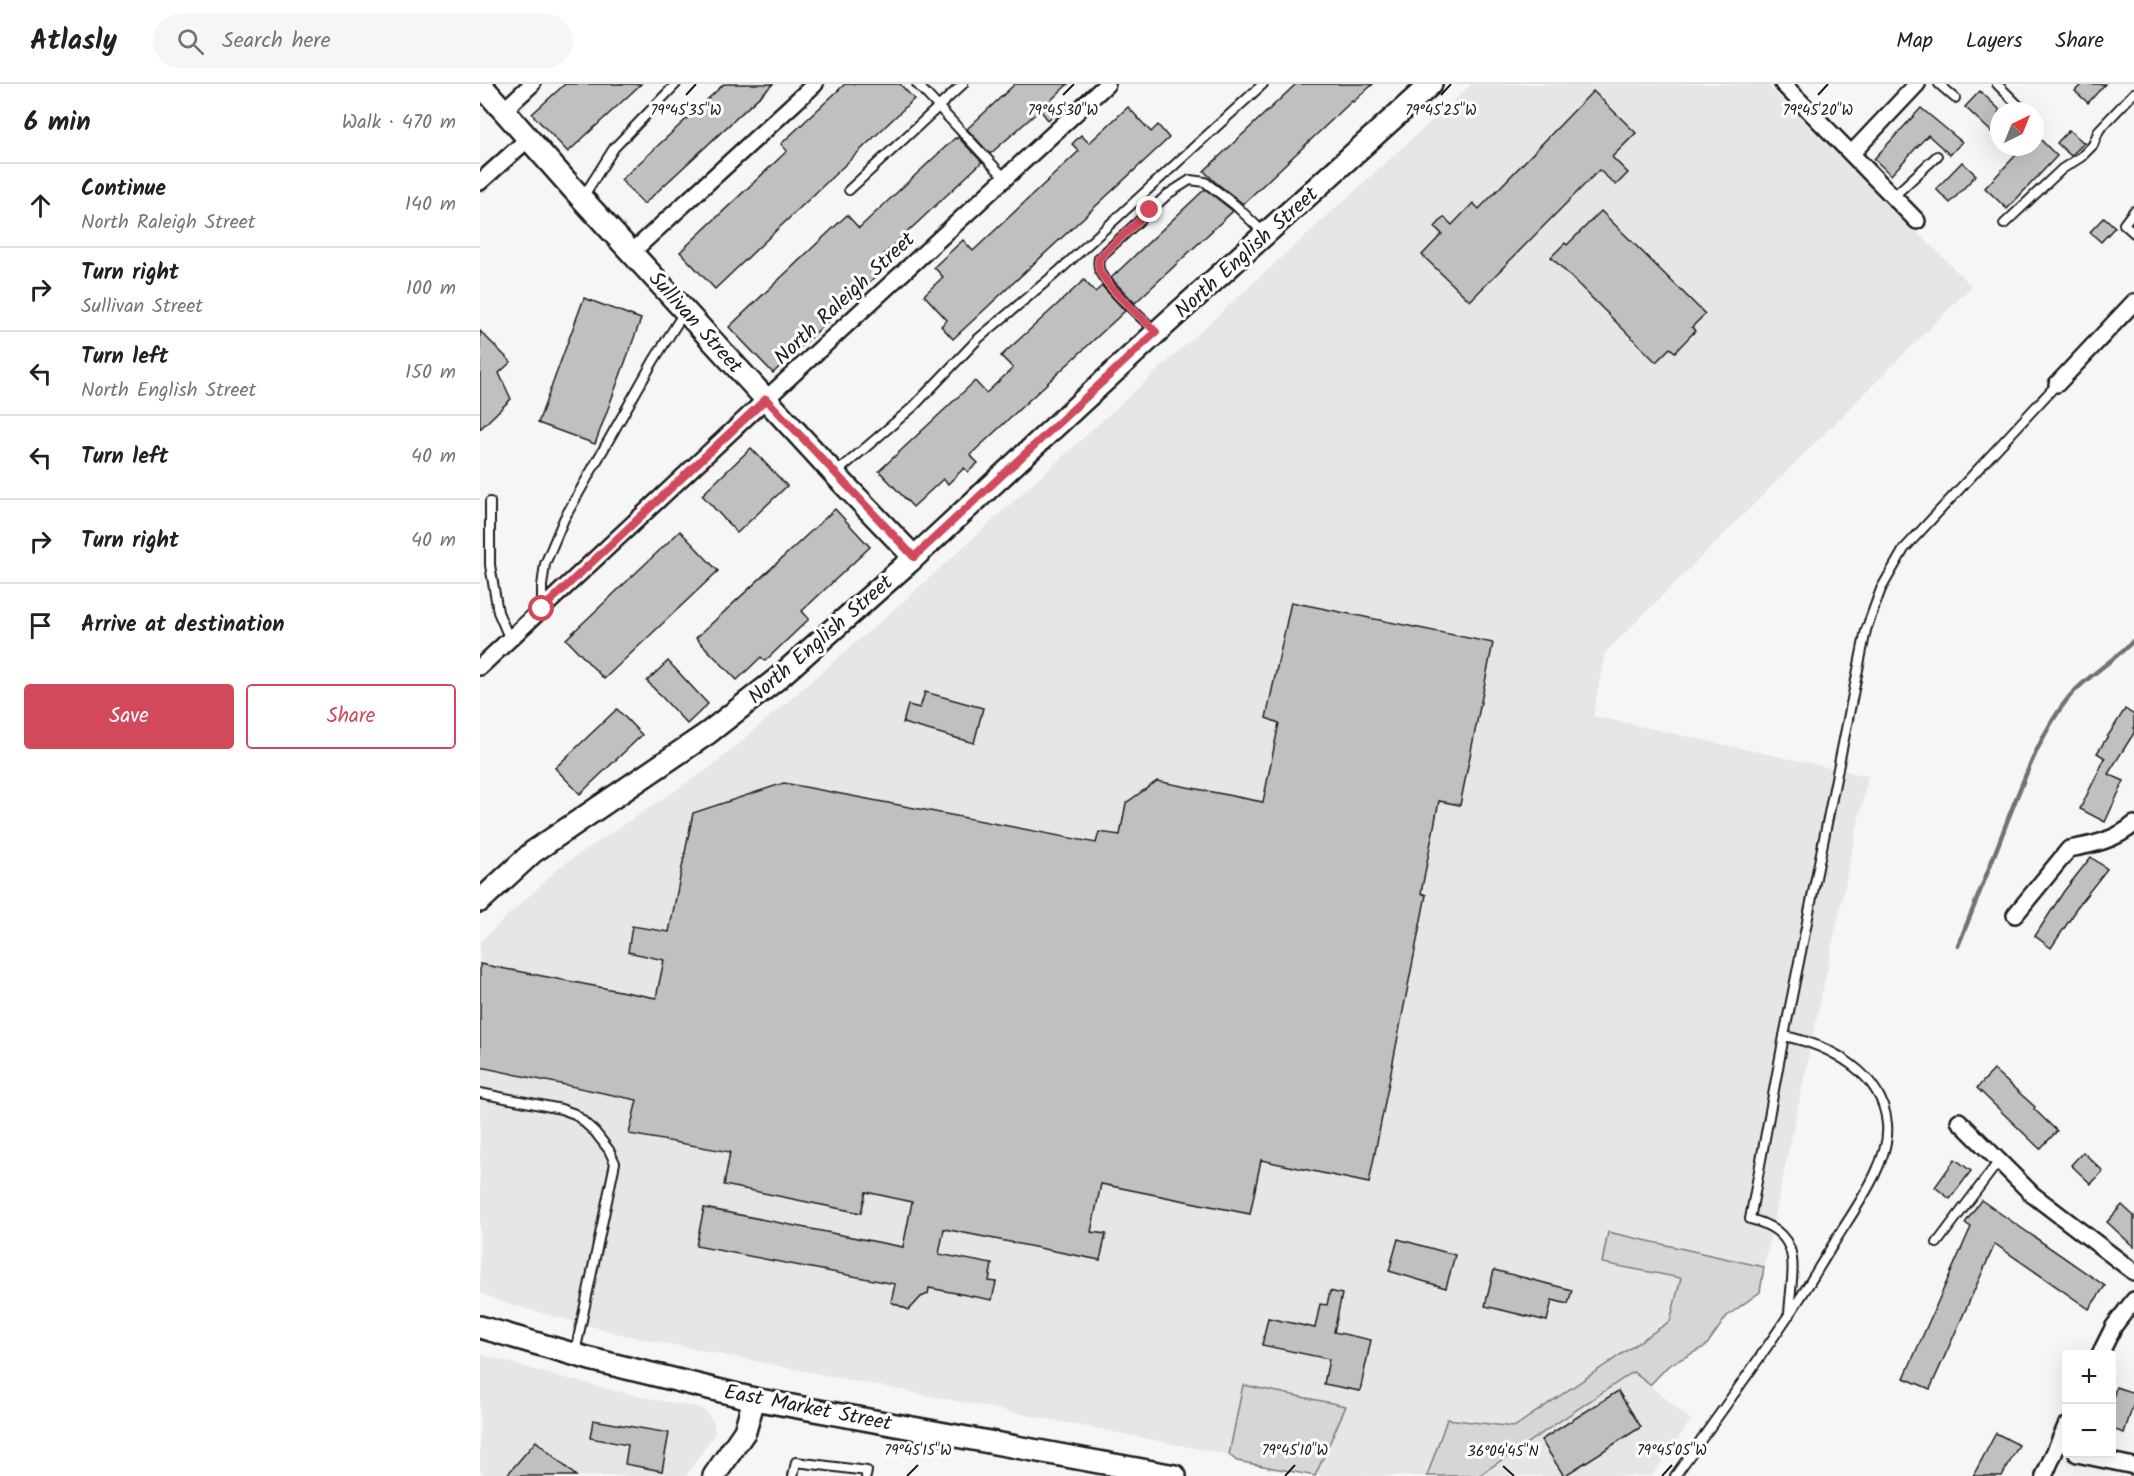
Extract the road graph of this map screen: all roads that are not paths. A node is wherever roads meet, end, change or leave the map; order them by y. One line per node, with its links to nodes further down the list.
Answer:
1 (480, 84): 18 (street, Sullivan Street)
2 (532, 84): 18 (street)
3 (676, 84): 26 (lane)
4 (815, 84): 32 (street)
5 (917, 84): 17 (lane)
6 (963, 84): 17 (lane)
7 (1107, 84): 22 (street, North Raleigh Street)
8 (1263, 84): 38 (lane)
9 (1431, 84): 31 (street, North English Street)
10 (1783, 84): 20 (street)
11 (1917, 84): 20 (street)
12 (1939, 84): 15 (lane)
13 (1997, 84): 16 (lane)
14 (2134, 93): 29 (lane)
15 (1954, 98)
16 (2015, 102)
17 (939, 107): 22 (lane); 24 (lane)
18 (504, 110): 19 (street, Sullivan Street)
19 (529, 138): 23 (street); 26 (street, Sullivan Street)
20 (1852, 153): 25 (street)
21 (1937, 156): 25 (lane)
22 (1005, 178): 37 (street, North Raleigh Street)
23 (480, 182)
24 (849, 190)
25 (1894, 196): 28 (street)
26 (582, 198): 32 (street, Sullivan Street)
27 (2134, 211): 30 (lane)
28 (1917, 221)
29 (2004, 224)
30 (2134, 233)
31 (1266, 234): 35 (street, North English Street); 35 (lane)
32 (632, 252): 34 (street, Sullivan Street)
33 (2134, 302): 36 (street)
34 (686, 310): 37 (street, Sullivan Street); 41 (lane)
35 (1156, 332): 40 (street, North English Street)
36 (2057, 384): 47 (lane)
37 (766, 399): 38 (street, Sullivan Street); 41 (street, North Raleigh Street)
38 (835, 474): 40 (street, Sullivan Street)
39 (490, 502): 42 (lane)
40 (914, 557): 45 (street, North English Street)
41 (542, 609): 42 (street, North Raleigh Street)
42 (510, 640): 43 (street, North Raleigh Street)
43 (480, 668)
44 (2134, 824): 46 (street)
45 (480, 901)
46 (2015, 915)
47 (1784, 1036): 54 (lane); 54 (lane)
48 (480, 1092): 57 (lane)
49 (1959, 1121): 50 (street)
50 (1999, 1161): 51 (lane); 52 (street)
51 (1937, 1243)
52 (2134, 1272)
53 (2134, 1300): 56 (street)
54 (1789, 1315): 66 (lane)
55 (480, 1327): 57 (street, East Market Street)
56 (2102, 1350)
57 (575, 1354): 58 (street, East Market Street)
58 (754, 1399): 62 (street); 65 (street, East Market Street)
59 (2061, 1450): 67 (street)
60 (2096, 1458): 61 (street)
61 (2134, 1466)
62 (714, 1476)
63 (793, 1476): 64 (lane)
64 (866, 1476)
65 (1175, 1476)
66 (1675, 1476)
67 (2044, 1476)

